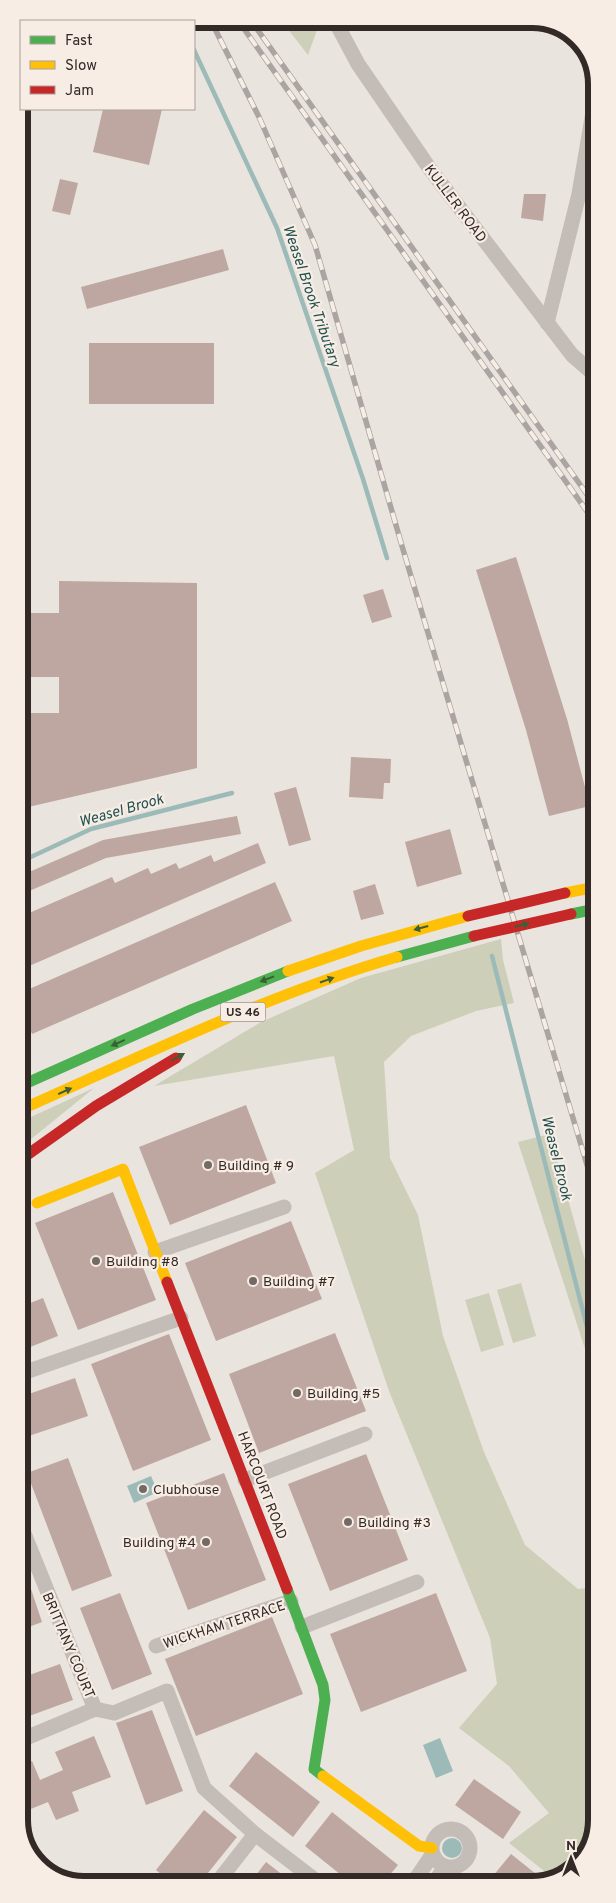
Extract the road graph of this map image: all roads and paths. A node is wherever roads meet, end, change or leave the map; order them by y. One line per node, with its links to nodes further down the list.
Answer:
1 (339, 28): 3 (street, KULLER ROAD)
2 (588, 174): 3 (street)
3 (547, 323): 4 (street, KULLER ROAD)
4 (588, 368)
5 (588, 889): 10 (main road, US 46, one-way to 10, bridge)
6 (588, 911): 7 (main road, US 46, one-way to 6, bridge)
7 (308, 986): 8 (main road); 11 (main road, US 46, one-way to 7)
8 (223, 1033)
9 (189, 1051): 12 (main road, one-way to 9)
10 (27, 1083)
11 (27, 1107)
12 (27, 1155)
13 (37, 1203): 15 (main road, HARCOURT ROAD)
14 (284, 1207): 15 (street)
15 (156, 1252): 16 (main road, HARCOURT ROAD)
16 (180, 1318): 17 (street); 19 (main road, HARCOURT ROAD)
17 (27, 1372)
18 (365, 1434): 19 (street)
19 (245, 1480): 22 (main road, HARCOURT ROAD)
20 (27, 1558): 25 (street, BRITTANY COURT)
21 (417, 1582): 23 (street)
22 (291, 1601): 23 (main road, HARCOURT ROAD); 24 (street, WICKHAM TERRACE)
23 (302, 1627): 28 (main road, HARCOURT ROAD)
24 (156, 1646)
25 (95, 1709): 26 (street); 27 (street)
26 (27, 1737)
27 (255, 1834): 30 (street); 31 (street)
28 (432, 1852): 29 (street); 29 (street); 32 (street)
29 (445, 1867): 33 (street)
30 (223, 1875)
31 (309, 1876)
32 (417, 1876)
33 (439, 1876)

